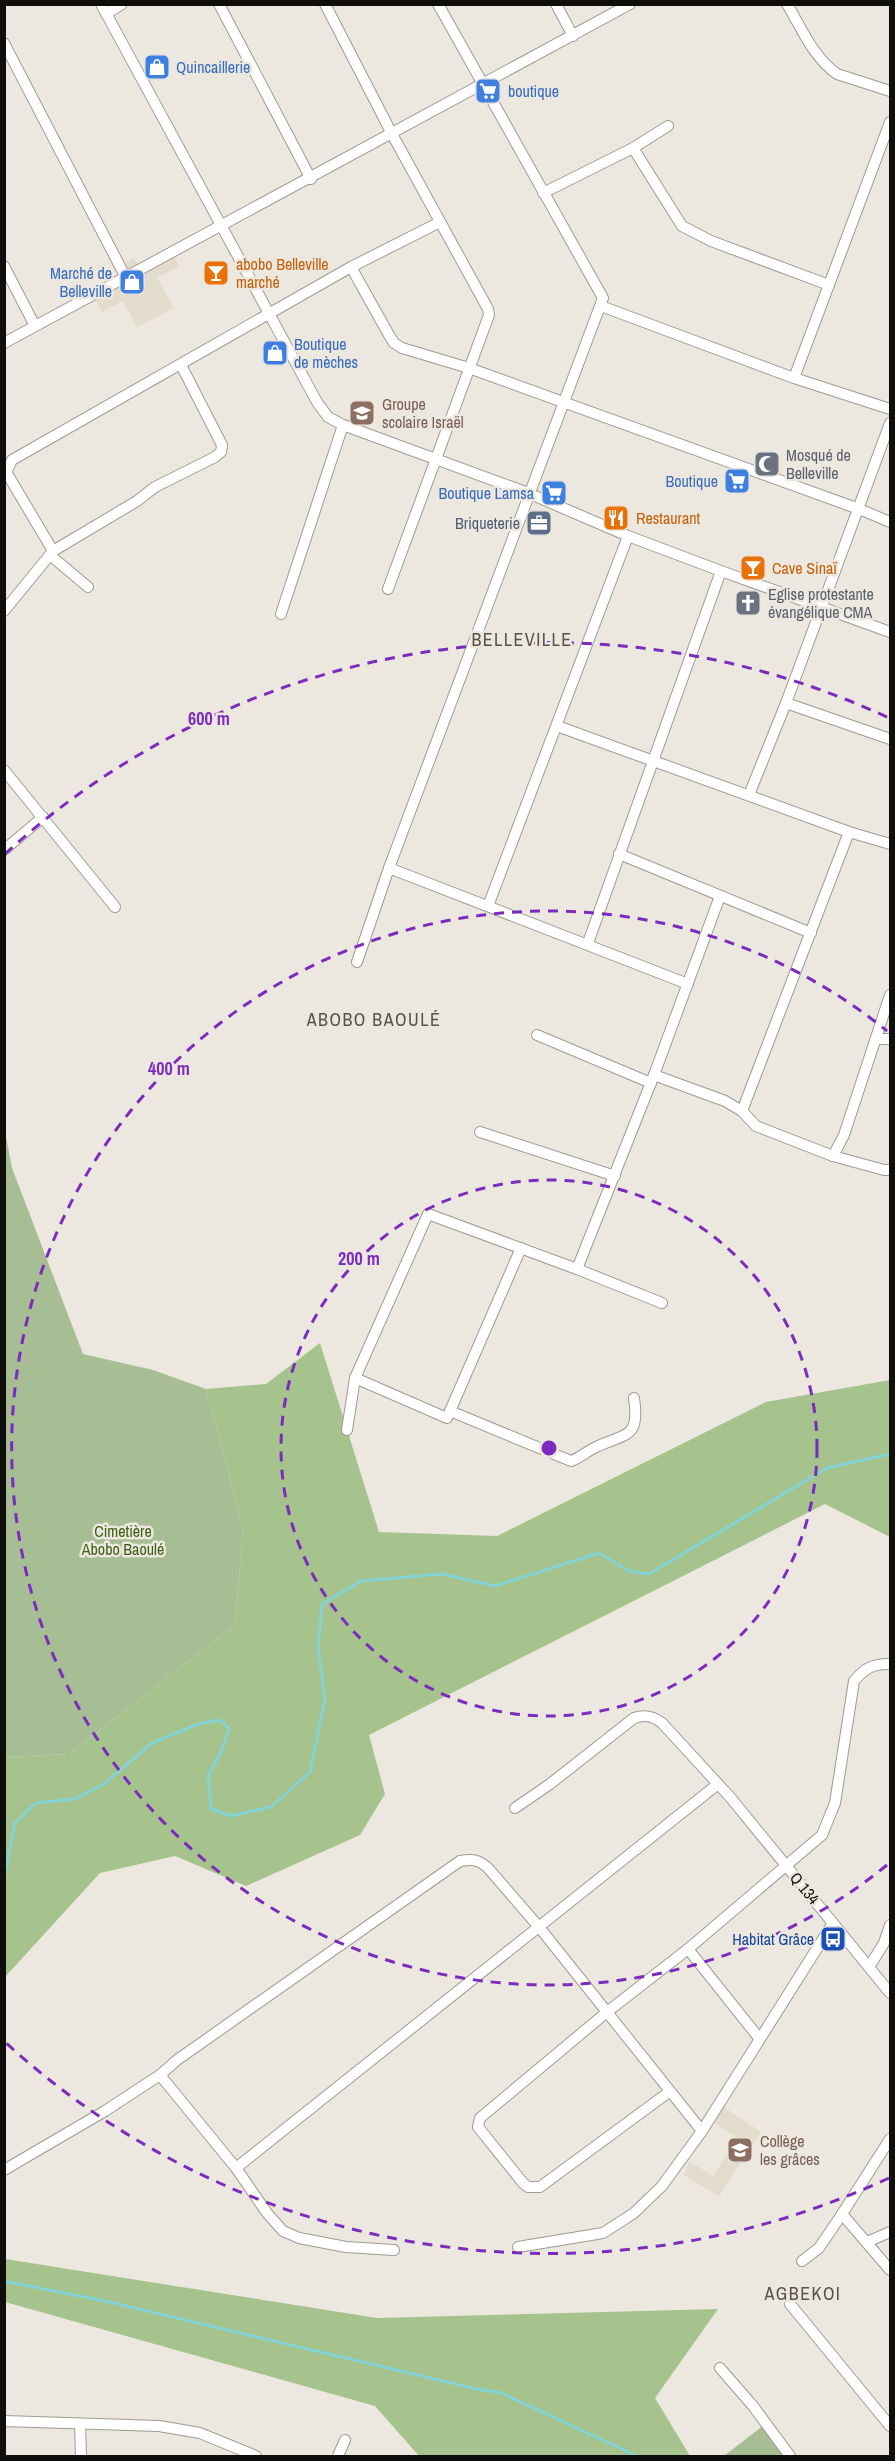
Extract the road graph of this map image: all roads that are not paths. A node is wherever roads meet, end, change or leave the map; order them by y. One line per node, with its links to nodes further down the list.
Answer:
1 (122, 4): 8 (street)
2 (219, 4): 18 (street)
3 (325, 4): 16 (street)
4 (438, 4): 12 (street)
5 (556, 4): 9 (street)
6 (630, 4): 9 (street)
7 (788, 4): 13 (street)
8 (103, 9): 21 (street)
9 (573, 36): 12 (street)
10 (4, 43): 11 (street)
11 (9, 60): 24 (street)
12 (482, 86): 16 (street); 19 (street)
13 (891, 91)
14 (891, 122): 25 (street)
15 (668, 126): 17 (street)
16 (392, 134): 18 (street); 20 (street)
17 (633, 148): 19 (street); 25 (street)
18 (311, 178): 21 (street)
19 (543, 193): 26 (street)
20 (440, 222): 23 (street); 31 (street)
21 (221, 225): 24 (street); 27 (street)
22 (4, 266): 28 (street)
23 (351, 267): 27 (street); 31 (street)
24 (126, 278): 28 (street)
25 (829, 285): 32 (street)
26 (601, 306): 32 (street); 33 (street)
27 (269, 314): 30 (street); 36 (street)
28 (35, 326): 29 (street)
29 (4, 343)
30 (181, 365): 38 (street); 43 (street)
31 (469, 368): 33 (street); 37 (street)
32 (794, 378): 34 (street)
33 (565, 403): 39 (street); 40 (street)
34 (891, 409)
35 (891, 423): 40 (street)
36 (343, 425): 37 (street); 49 (street)
37 (436, 459): 39 (street); 46 (street)
38 (5, 473): 43 (street)
39 (528, 493): 42 (street); 62 (street)
40 (859, 509): 41 (street); 47 (street)
41 (891, 522)
42 (628, 536): 44 (street); 52 (street)
43 (52, 553): 45 (street); 48 (street)
44 (722, 572): 47 (street); 54 (street)
45 (88, 587)
46 (388, 589)
47 (822, 608): 50 (street); 51 (street)
48 (4, 611)
49 (281, 614)
50 (891, 632)
51 (786, 703): 53 (street); 56 (street)
52 (557, 726): 54 (street); 64 (street)
53 (891, 739)
54 (654, 762): 56 (street); 61 (street)
55 (4, 770): 57 (street)
56 (749, 795): 58 (street)
57 (43, 818): 60 (street); 65 (street)
58 (849, 832): 59 (street); 66 (street)
59 (891, 844)
60 (4, 850)
61 (619, 854): 63 (street); 67 (street)
62 (389, 868): 64 (street); 68 (street)
63 (720, 896): 66 (street); 69 (street)
64 (488, 906): 67 (street)
65 (115, 907)
66 (811, 933): 75 (street)
67 (588, 944): 69 (street)
68 (357, 962)
69 (688, 984): 74 (street)
70 (891, 995): 72 (street)
71 (537, 1035): 74 (street)
72 (876, 1039): 73 (street); 77 (street)
73 (891, 1039)
74 (653, 1079): 75 (street); 79 (street)
75 (742, 1111): 77 (street)
76 (480, 1132): 79 (street)
77 (833, 1156): 78 (street)
78 (891, 1170)
79 (615, 1176): 81 (street)
80 (521, 1248): 81 (street); 83 (street); 85 (street)
81 (577, 1269): 82 (street)
82 (662, 1303)
83 (355, 1378): 85 (street); 86 (street)
84 (634, 1398): 85 (street)
85 (450, 1411)
86 (347, 1430)
87 (888, 1664): 90 (street)
88 (718, 1784): 89 (street, Q 134); 90 (street, Q 134); 92 (street)
89 (514, 1808)
90 (786, 1864): 91 (street, Q 134); 94 (street)
91 (833, 1923): 95 (street, Q 134); 98 (street)
92 (539, 1927): 97 (street); 99 (street); 103 (street)
93 (890, 1929): 95 (street)
94 (688, 1949): 97 (street); 98 (street)
95 (869, 1967): 96 (street, Q 134)
96 (891, 1993)
97 (607, 2012): 100 (street); 100 (street)
98 (759, 2038): 101 (street)
99 (160, 2075): 103 (street); 104 (street)
100 (669, 2092): 101 (street)
101 (702, 2131): 108 (street)
102 (891, 2139): 105 (street)
103 (236, 2168): 109 (street)
104 (4, 2170)
105 (842, 2214): 107 (street); 110 (street)
106 (891, 2232): 107 (street)
107 (867, 2242): 111 (street)
108 (518, 2247)
109 (394, 2250)
110 (802, 2261)
111 (891, 2270)
112 (790, 2304): 116 (street)
113 (720, 2368): 121 (street)
114 (4, 2421): 115 (street)
115 (80, 2424): 118 (street); 119 (street)
116 (891, 2426)
117 (345, 2440): 120 (street)
118 (81, 2457)
119 (256, 2457)
120 (338, 2457)
121 (790, 2457)

